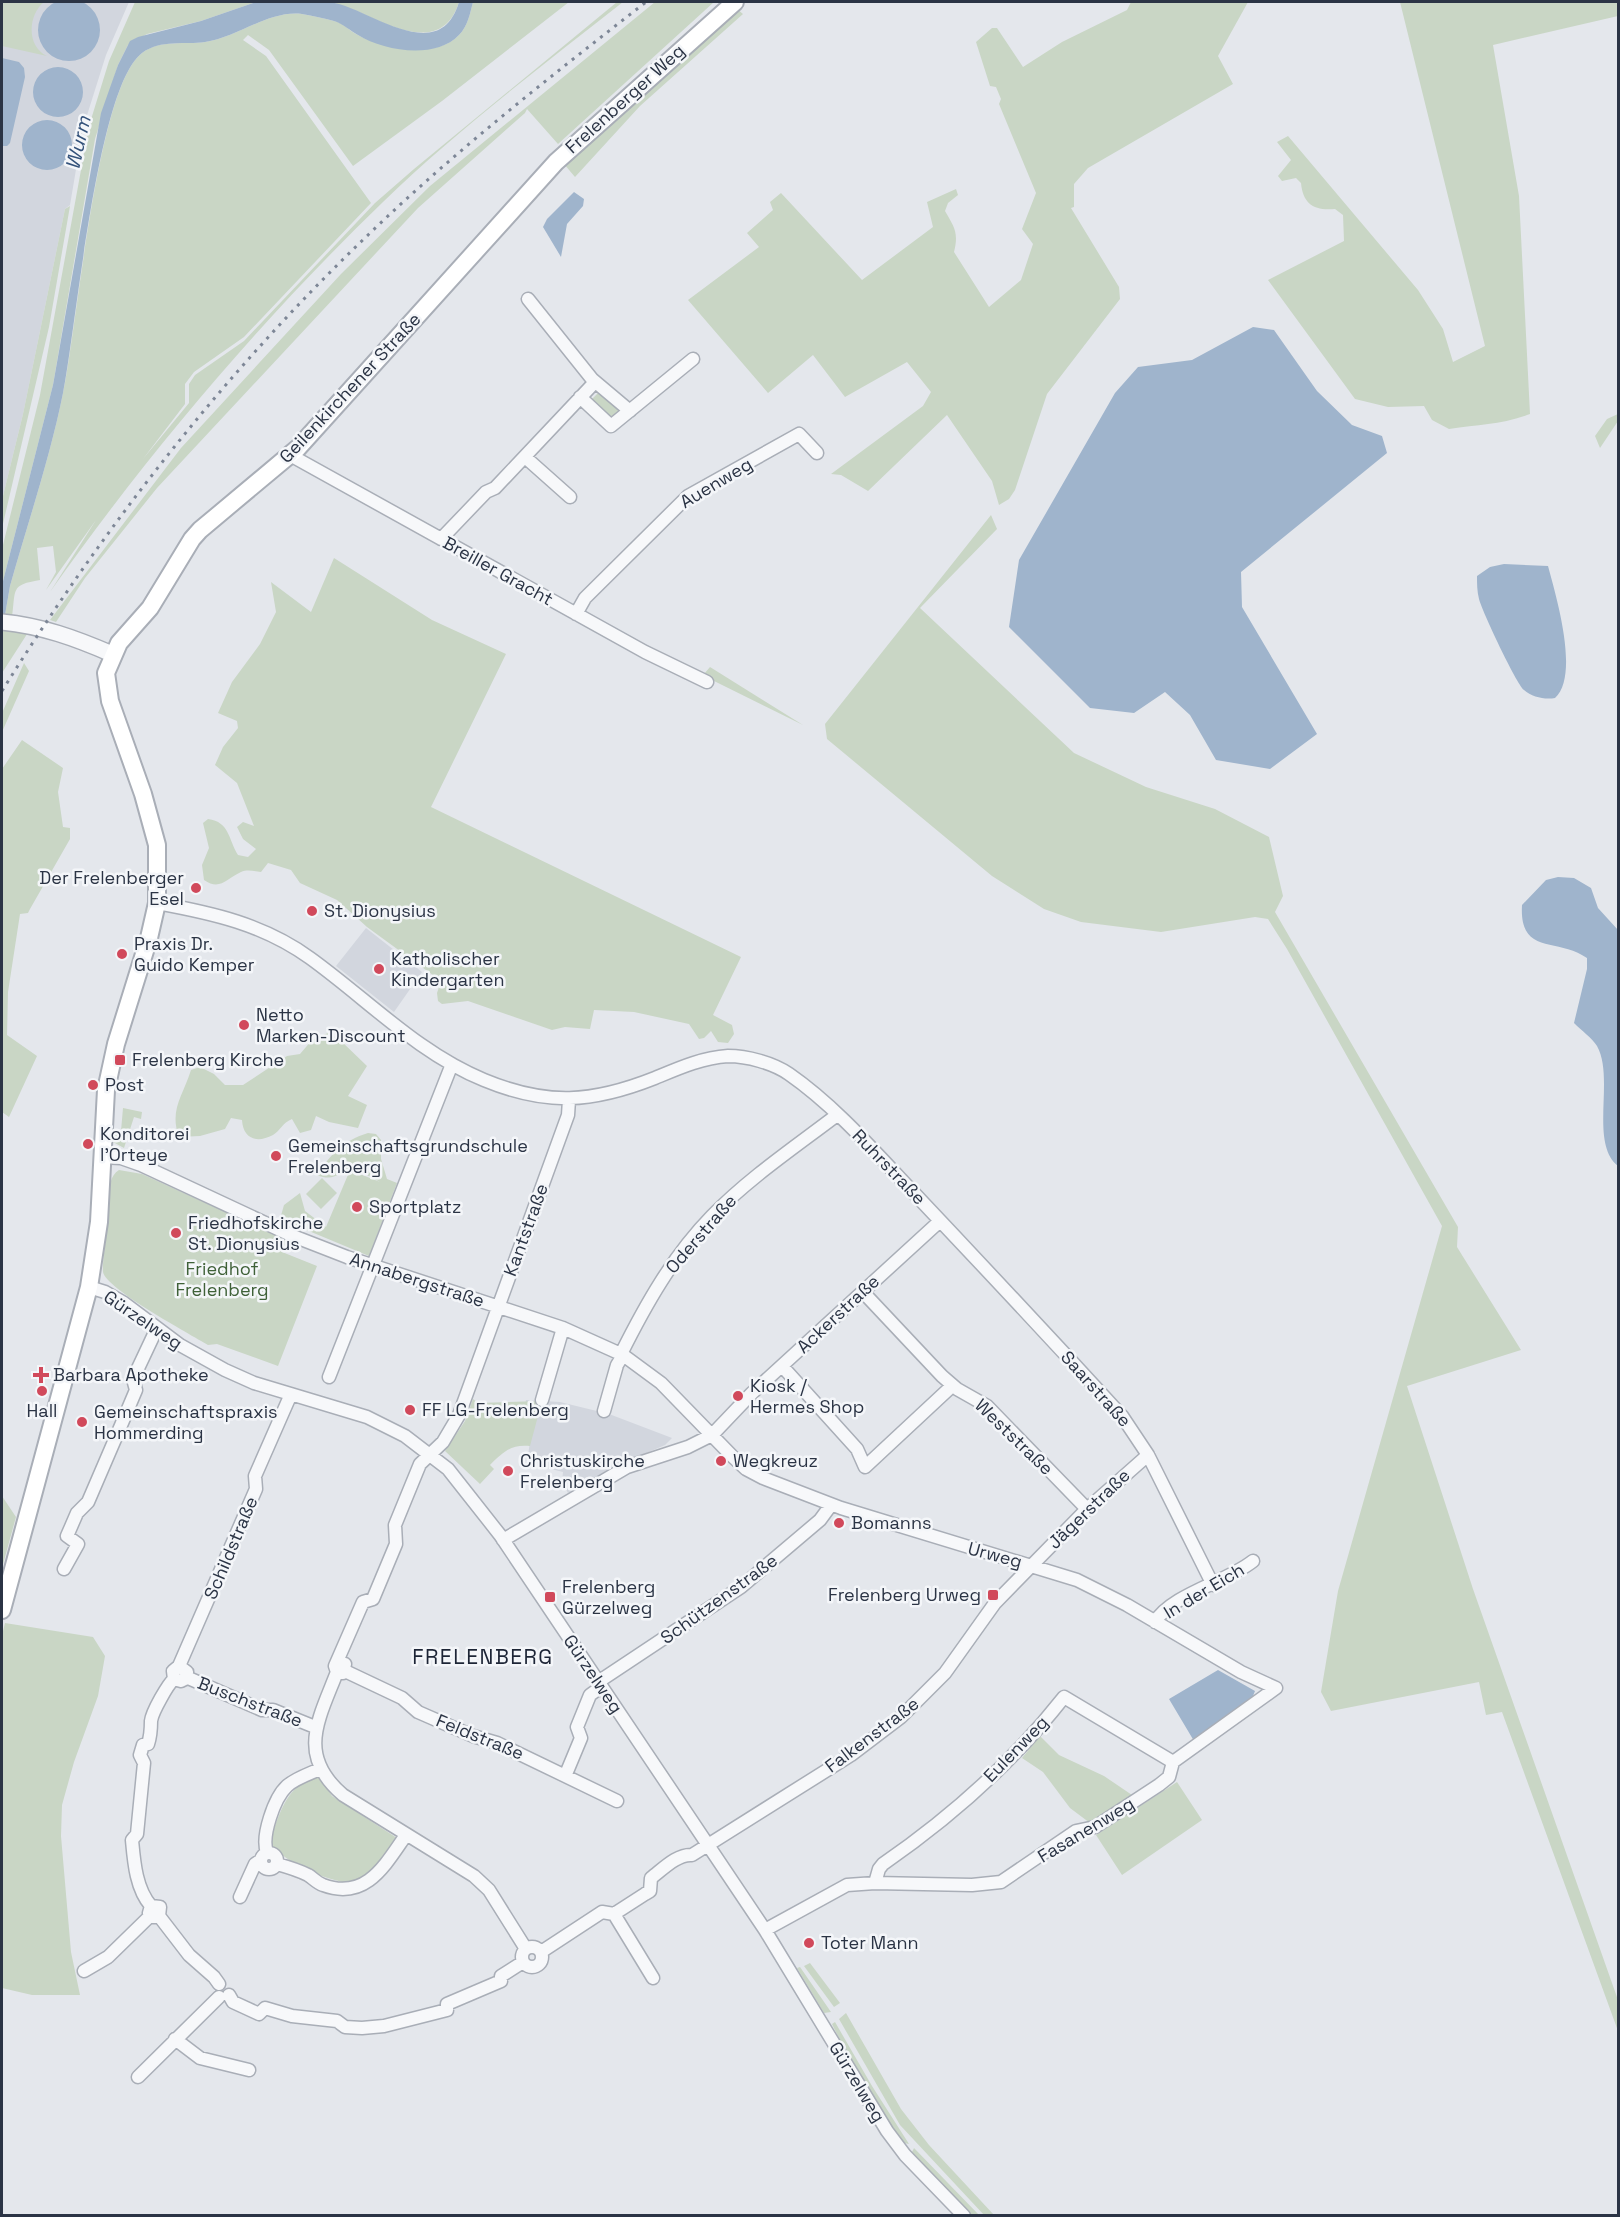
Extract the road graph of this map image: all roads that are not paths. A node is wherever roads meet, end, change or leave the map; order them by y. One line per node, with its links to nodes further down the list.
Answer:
1 (735, 2): 2 (main road, Frelenberger Weg)
2 (521, 202): 9 (main road, Geilenkirchener Straße)
3 (528, 299): 5 (street)
4 (693, 359): 7 (street)
5 (595, 382): 6 (street); 7 (street)
6 (580, 397): 7 (street); 10 (street)
7 (630, 411)
8 (817, 453): 13 (street, Auenweg)
9 (290, 455): 12 (street, Breiller Gracht); 15 (main road, Geilenkirchener Straße)
10 (525, 457): 11 (street); 12 (street)
11 (570, 497)
12 (441, 539): 13 (street, Breiller Gracht)
13 (576, 614): 16 (street, Breiller Gracht)
14 (2, 622): 15 (street)
15 (112, 654): 17 (main road, Geilenkirchener Straße)
16 (707, 682)
17 (157, 903): 18 (street, Ruhrstraße); 21 (main road, Geilenkirchener Straße)
18 (452, 1064): 19 (street, Ruhrstraße); 23 (street)
19 (569, 1100): 20 (street, Ruhrstraße); 26 (street, Kantstraße)
20 (837, 1115): 22 (street, Ruhrstraße); 29 (street, Oderstraße)
21 (102, 1157): 23 (street, Annabergstraße); 24 (main road, Geilenkirchener Straße)
22 (940, 1221): 25 (street, Ackerstraße); 38 (street, Saarstraße)
23 (373, 1266): 26 (street, Annabergstraße); 31 (street)
24 (89, 1287): 27 (street, Gürzelweg); 46 (main road, Geilenkirchener Straße)
25 (863, 1292): 30 (street, Ackerstraße); 32 (street, Weststraße)
26 (499, 1306): 28 (street, Annabergstraße); 37 (street, Kantstraße)
27 (158, 1328): 33 (street, Gürzelweg); 44 (street)
28 (563, 1328): 29 (street, Annabergstraße); 34 (street)
29 (622, 1354): 35 (street, Oderstraße); 36 (street, Annabergstraße)
30 (782, 1366): 32 (street); 36 (street, Ackerstraße)
31 (329, 1377)
32 (952, 1386): 40 (street, Weststraße)
33 (291, 1394): 37 (street, Gürzelweg); 49 (street, Schildstraße)
34 (542, 1400)
35 (604, 1411)
36 (712, 1435): 39 (street, Urweg); 41 (street, Ackerstraße)
37 (431, 1455): 41 (street, Gürzelweg); 48 (street, Kantstraße)
38 (1148, 1455): 40 (street, Jägerstraße); 45 (street, Saarstraße)
39 (831, 1505): 43 (street, Urweg); 50 (street, Schützenstraße)
40 (1087, 1509): 43 (street, Jägerstraße)
41 (503, 1540): 50 (street, Gürzelweg)
42 (1253, 1561): 45 (street, In der Eich)
43 (1032, 1565): 47 (street, Urweg); 58 (street, Falkenstraße)
44 (64, 1569)
45 (1213, 1585): 47 (street, In der Eich)
46 (2, 1610)
47 (1155, 1622): 51 (street, Urweg)
48 (340, 1667): 52 (street); 55 (street, Feldstraße)
49 (180, 1674): 52 (street, Buschstraße); 62 (street, Schildstraße)
50 (600, 1684): 55 (street); 58 (street, Gürzelweg)
51 (1276, 1688): 53 (street, Fasanenweg)
52 (315, 1727): 54 (street)
53 (1173, 1762): 60 (street, Fasanenweg); 60 (street, Eulenweg)
54 (321, 1769): 57 (street); 59 (street)
55 (566, 1774): 56 (street, Feldstraße)
56 (617, 1801)
57 (406, 1835): 59 (street); 65 (street)
58 (707, 1846): 63 (street, Schildstraße); 64 (street, Gürzelweg)
59 (264, 1856): 61 (street)
60 (875, 1883): 64 (street, Fasanenweg)
61 (240, 1897)
62 (153, 1913): 68 (street); 70 (street, Schildstraße)
63 (614, 1914): 66 (street, Schildstraße); 69 (street)
64 (765, 1930): 74 (street, Gürzelweg)
65 (526, 1949): 66 (street); 67 (street)
66 (541, 1952): 67 (street, Schildstraße)
67 (523, 1962): 70 (street, Schildstraße)
68 (84, 1971)
69 (653, 1978)
70 (222, 1992): 71 (street)
71 (175, 2039): 72 (street); 73 (street)
72 (249, 2070)
73 (138, 2077)
74 (964, 2216)

